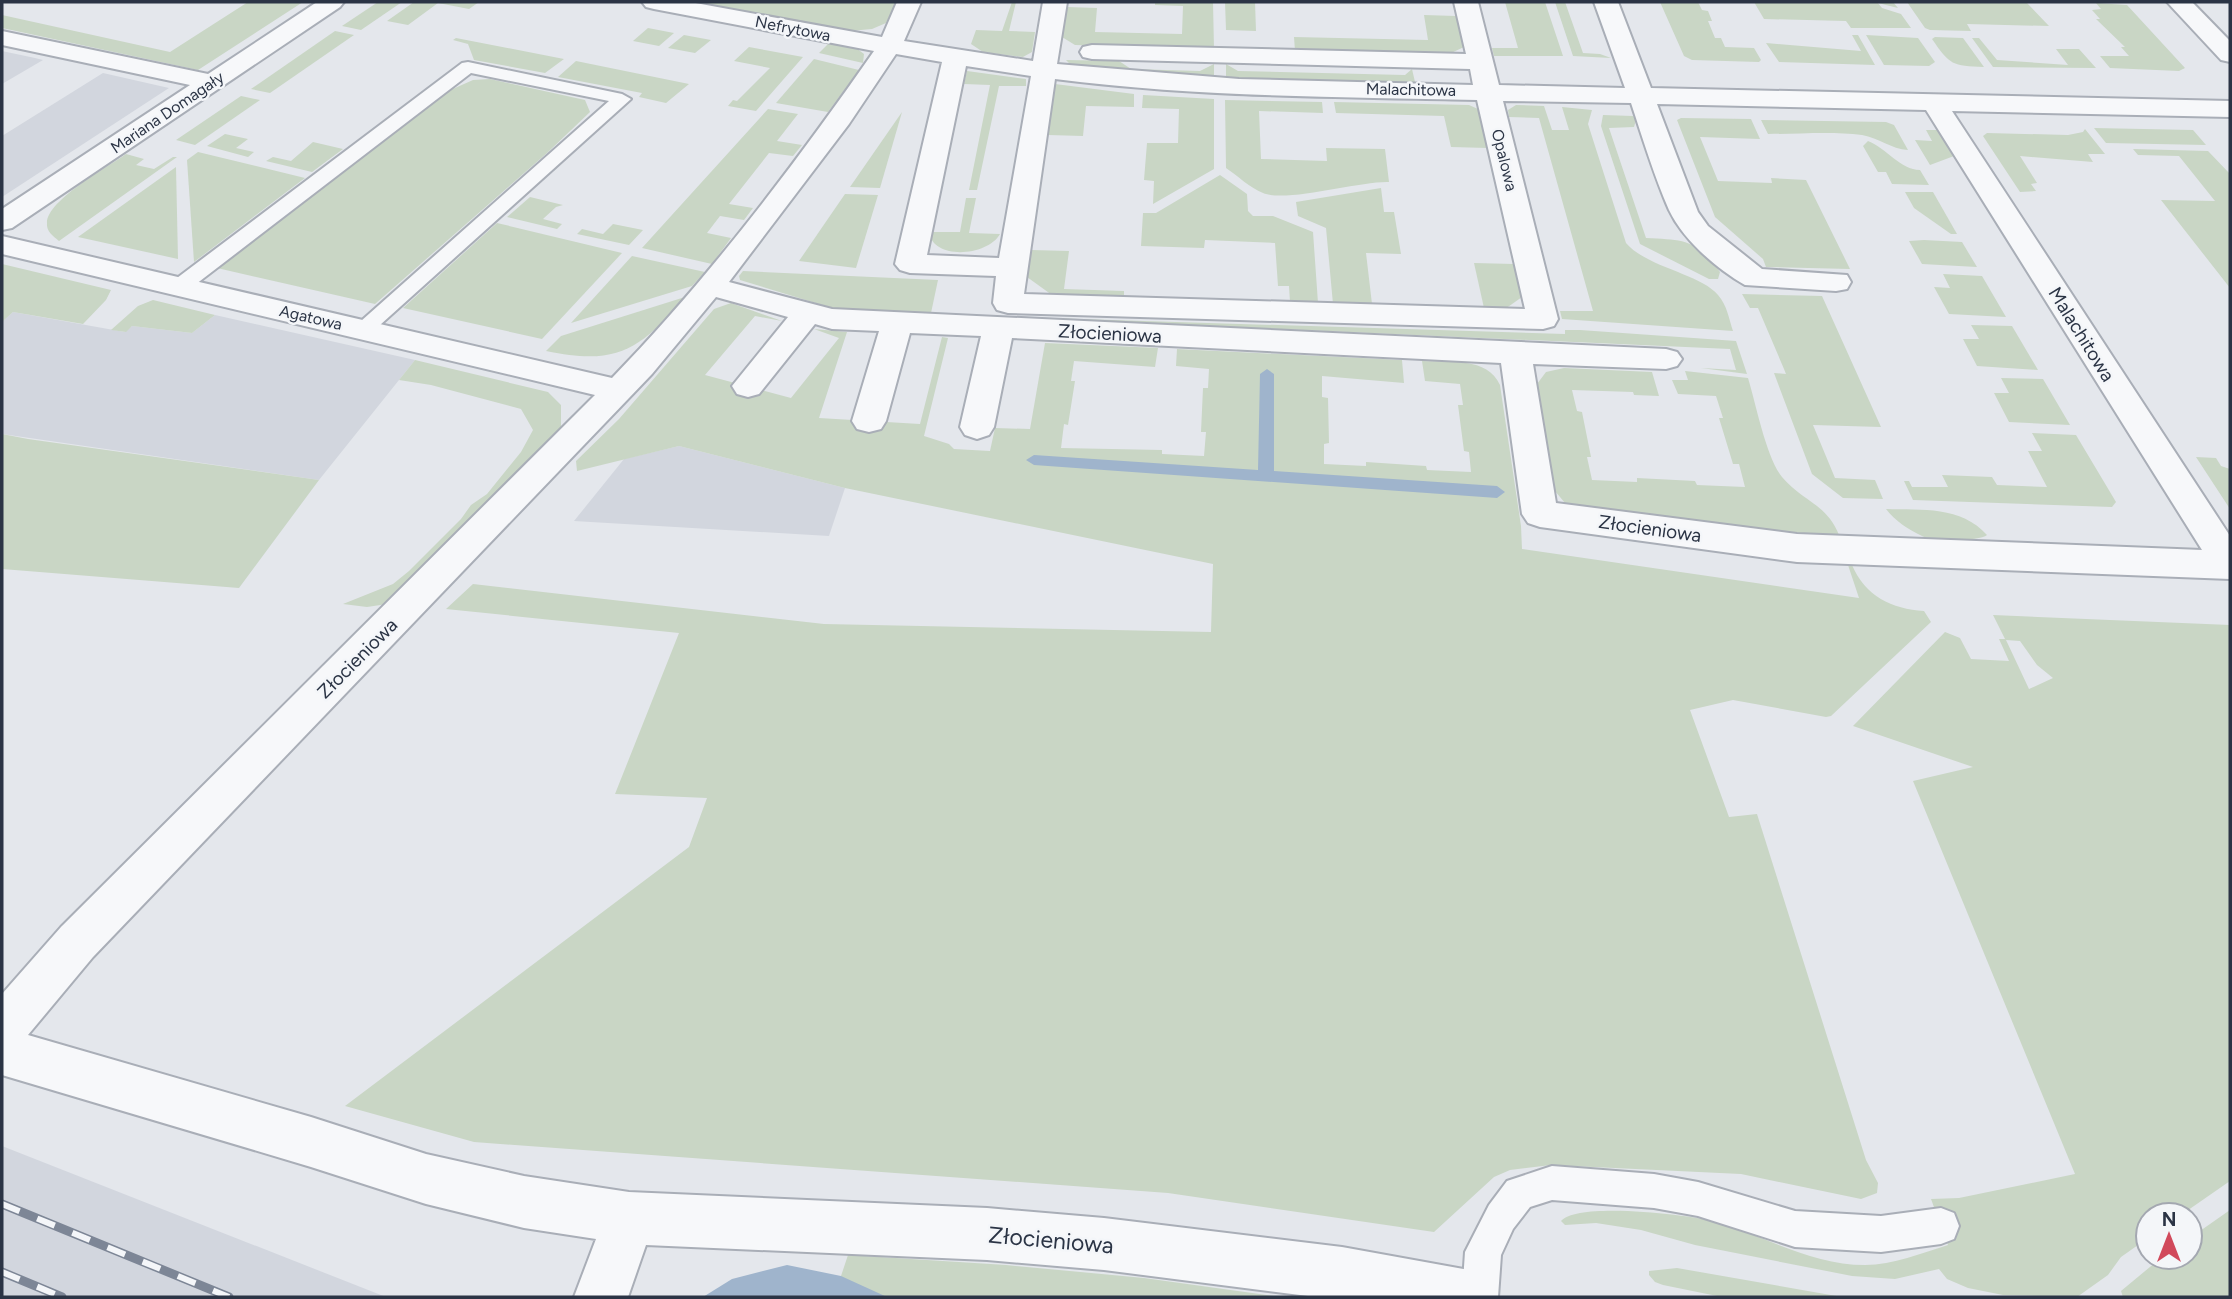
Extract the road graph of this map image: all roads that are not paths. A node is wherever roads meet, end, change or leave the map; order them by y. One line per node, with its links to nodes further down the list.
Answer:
1 (332, 2): 14 (street, Mariana Domagały)
2 (654, 2): 9 (street, Nefrytowa)
3 (909, 2): 9 (street, Złocieniowa)
4 (1055, 2): 12 (street)
5 (1466, 2): 13 (street, Opalowa)
6 (1606, 2): 16 (street)
7 (2179, 2): 10 (street)
8 (2, 38): 14 (street)
9 (890, 46): 11 (street, Malachitowa); 24 (street, Złocieniowa)
10 (2230, 55)
11 (956, 56): 12 (street, Malachitowa); 21 (street)
12 (1046, 60): 13 (street); 15 (street, Malachitowa); 21 (street)
13 (1481, 62): 15 (street, Opalowa)
14 (211, 82): 19 (street, Mariana Domagały)
15 (1487, 91): 16 (street, Malachitowa); 21 (street, Opalowa)
16 (1639, 95): 17 (street, Malachitowa); 22 (street)
17 (1934, 102): 18 (street, Malachitowa); 36 (street, Malachitowa)
18 (2230, 109)
19 (2, 222)
20 (2, 245): 23 (street, Agatowa)
21 (1012, 267)
22 (1836, 282)
23 (180, 286): 28 (street, Agatowa); 28 (lane)
24 (710, 286): 25 (street, Złocieniowa); 32 (street, Złocieniowa)
25 (809, 312): 26 (street, Złocieniowa); 31 (street)
26 (897, 323): 27 (street, Złocieniowa); 33 (street)
27 (998, 328): 29 (street, Złocieniowa); 34 (street)
28 (363, 329): 32 (street, Agatowa)
29 (1515, 353): 30 (street, Złocieniowa); 35 (street, Złocieniowa)
30 (1666, 359)
31 (748, 386)
32 (619, 390): 37 (street, Złocieniowa)
33 (869, 421)
34 (977, 427)
35 (1797, 548): 36 (street, Malachitowa)
36 (2230, 565)
37 (2, 1029)
38 (2, 1051): 39 (street, Złocieniowa)
39 (629, 1218): 41 (street); 42 (street, Złocieniowa)
40 (1941, 1226): 43 (lane)
41 (601, 1297)
42 (1469, 1297)
43 (1480, 1297)

